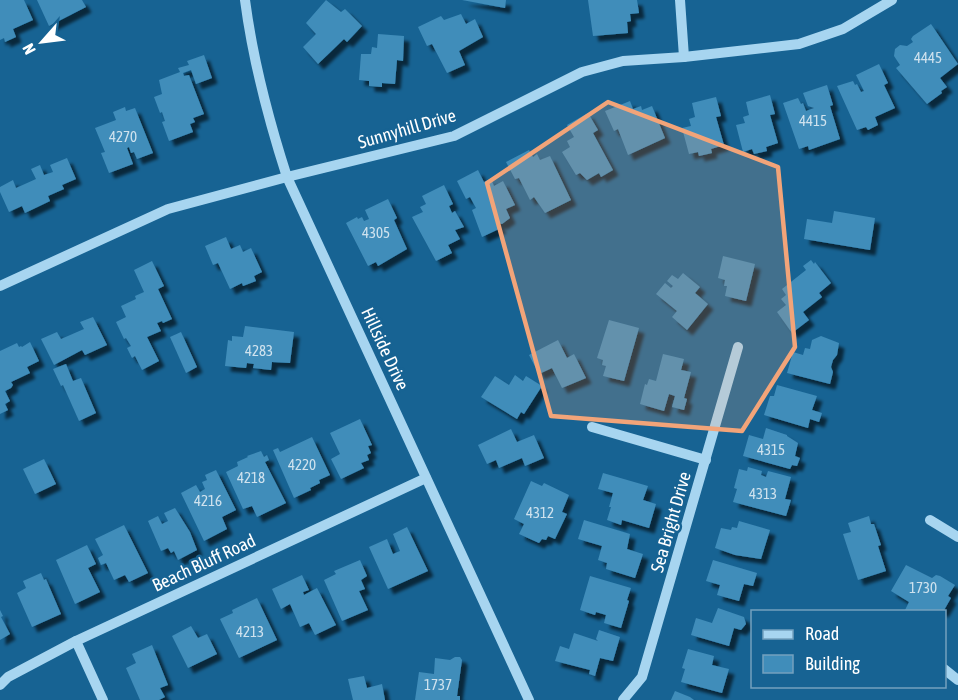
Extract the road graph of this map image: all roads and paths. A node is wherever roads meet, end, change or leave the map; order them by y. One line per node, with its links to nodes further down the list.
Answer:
1 (244, 0): 5 (street, Hillside Drive)
2 (680, 0): 4 (street)
3 (892, 0): 4 (street, Sunnyhill Drive)
4 (684, 57): 5 (street, Sunnyhill Drive)
5 (287, 177): 6 (street, Sunnyhill Drive); 10 (street, Hillside Drive)
6 (0, 286)
7 (738, 347): 9 (street, Sea Bright Drive)
8 (592, 427): 9 (street)
9 (706, 460): 19 (street, Sea Bright Drive)
10 (426, 478): 13 (street, Beach Bluff Road); 18 (street, Hillside Drive)
11 (930, 520): 12 (street)
12 (958, 537)
13 (76, 641): 16 (street, Beach Bluff Road); 17 (street)
14 (946, 670): 15 (street)
15 (958, 680)
16 (0, 685)
17 (103, 700)
18 (529, 700)
19 (623, 700)

